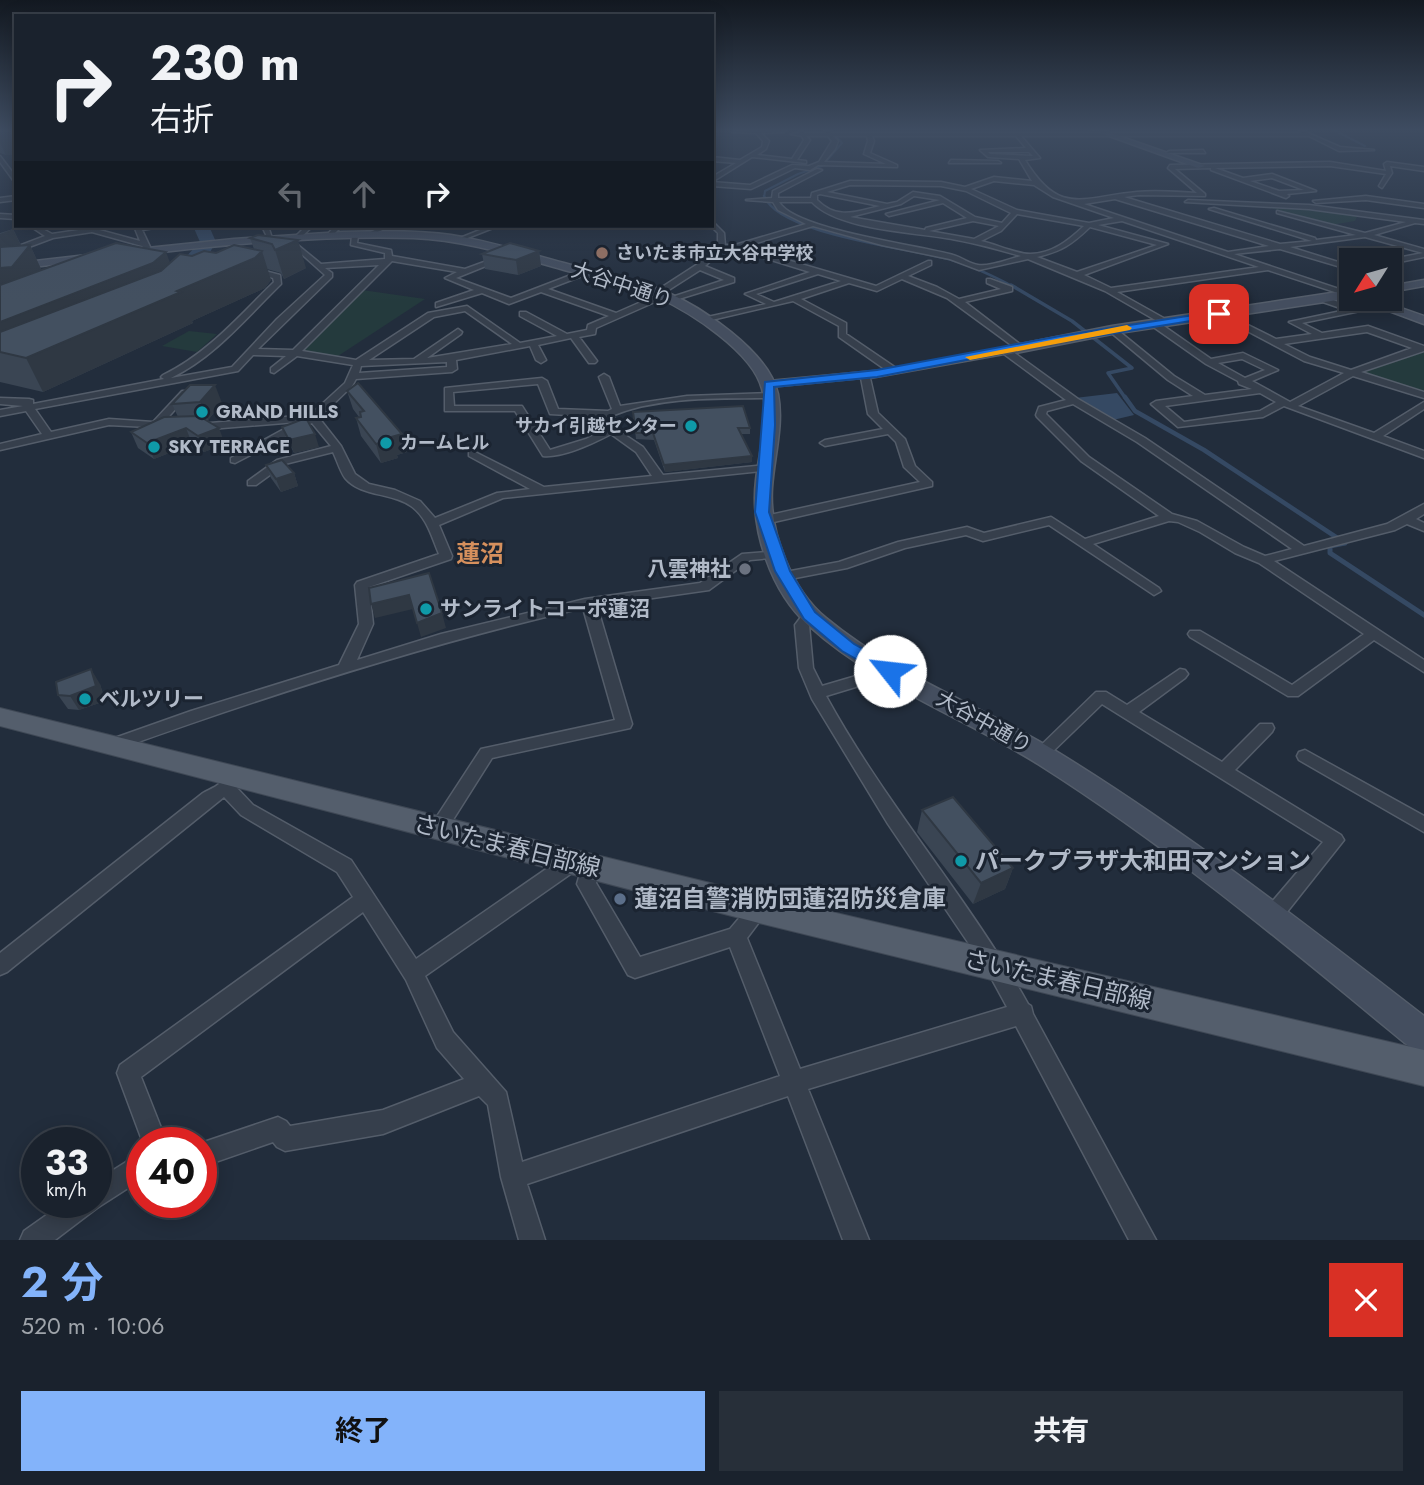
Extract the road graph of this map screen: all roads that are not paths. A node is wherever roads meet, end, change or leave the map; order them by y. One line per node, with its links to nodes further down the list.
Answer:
1 (742, 186): 10 (street)
2 (787, 186): 16 (street)
3 (840, 186): 12 (street)
4 (950, 186): 11 (street)
5 (975, 186): 11 (street)
6 (1040, 186): 20 (street)
7 (1192, 186): 14 (street)
8 (1257, 186): 13 (street)
9 (1299, 186): 13 (street)
10 (751, 187): 16 (street)
11 (966, 189): 18 (street); 29 (street)
12 (819, 192): 17 (street); 22 (street)
13 (1278, 193): 21 (street)
14 (1162, 195): 15 (street); 19 (street)
15 (1113, 196): 20 (street); 62 (street)
16 (767, 200): 17 (street); 30 (street)
17 (814, 200): 25 (street)
18 (943, 200): 22 (street); 28 (street); 34 (street)
19 (1188, 202): 23 (street); 59 (street)
20 (1075, 203): 33 (street)
21 (1307, 204): 23 (street); 24 (street); 35 (street)
22 (889, 206): 31 (street)
23 (1261, 206): 50 (street)
24 (1424, 206)
25 (823, 208): 26 (street); 31 (street)
26 (811, 210)
27 (799, 211): 30 (street)
28 (960, 212): 32 (street); 48 (street)
29 (1015, 212): 39 (street); 40 (street)
30 (787, 213): 38 (street)
31 (845, 217): 34 (street); 38 (street)
32 (973, 219): 39 (street); 49 (street)
33 (1120, 219): 40 (street); 55 (street)
34 (859, 221): 48 (street)
35 (1413, 221): 36 (street); 50 (street)
36 (1424, 222)
37 (714, 225): 63 (street)
38 (808, 225): 60 (street); 64 (street)
39 (1003, 225): 58 (street)
40 (1088, 225): 61 (street); 71 (street)
41 (36, 228): 51 (street)
42 (137, 228): 65 (street)
43 (266, 228): 56 (street)
44 (307, 228): 54 (street)
45 (337, 228): 53 (street)
46 (383, 228): 52 (street)
47 (490, 228): 57 (street)
48 (899, 229): 49 (street); 60 (street)
49 (920, 231): 58 (street)
50 (1361, 234): 59 (street); 68 (street)
51 (52, 236): 65 (street); 70 (street)
52 (359, 236): 53 (street, 大谷中通り); 57 (street, 大谷中通り); 74 (street)
53 (327, 237): 54 (street, 大谷中通り)
54 (293, 239): 56 (street, 大谷中通り); 77 (street)
55 (1183, 239): 61 (street); 67 (street)
56 (271, 240): 65 (street, 大谷中通り)
57 (458, 240): 66 (street, 大谷中通り)
58 (977, 240): 71 (street)
59 (1318, 240): 62 (street)
60 (882, 243): 71 (street)
61 (1163, 244): 85 (street)
62 (1274, 246): 67 (street); 76 (street)
63 (722, 247): 64 (street); 78 (street)
64 (735, 247): 84 (street)
65 (146, 248): 72 (street)
66 (512, 252): 82 (street); 83 (street, 大谷中通り)
67 (1226, 253): 81 (street)
68 (1424, 253): 73 (street)
69 (109, 255): 79 (street)
70 (0, 256)
71 (1030, 257): 85 (street)
72 (125, 258)
73 (1402, 259)
74 (387, 260): 77 (street); 82 (street); 119 (street)
75 (928, 263): 86 (street)
76 (1339, 265)
77 (320, 266): 118 (street)
78 (700, 267): 95 (street); 95 (street)
79 (0, 268)
80 (242, 268): 141 (street)
81 (1271, 268): 93 (street); 94 (street)
82 (465, 271): 92 (street)
83 (584, 272): 91 (street); 95 (street, 大谷中通り)
84 (817, 272): 87 (street); 101 (street)
85 (1077, 275): 93 (street)
86 (902, 277): 87 (street); 99 (street)
87 (848, 281): 97 (street)
88 (990, 281): 99 (street)
89 (1424, 284): 90 (street)
90 (1402, 287)
91 (539, 289): 92 (street); 105 (street)
92 (482, 290): 100 (street)
93 (1112, 290): 108 (street)
94 (1339, 291)
95 (665, 296): 105 (street); 106 (street, 大谷中通り)
96 (1339, 297): 98 (street)
97 (794, 299): 101 (street); 127 (street)
98 (1323, 299): 104 (street); 112 (street)
99 (960, 301): 116 (street)
100 (439, 305)
101 (774, 305): 106 (street)
102 (1401, 312): 107 (street)
103 (523, 314): 111 (street)
104 (1219, 314): 108 (street); 114 (street)
105 (617, 316): 111 (street)
106 (706, 320): 134 (street, 大谷中通り)
107 (1424, 320)
108 (1159, 323): 109 (street); 124 (street)
109 (1112, 330): 116 (street); 137 (street)
110 (458, 332): 123 (street)
111 (568, 336): 113 (street); 122 (street)
112 (1324, 336): 114 (street); 117 (street)
113 (532, 342): 115 (street); 121 (street)
114 (1274, 342): 128 (street)
115 (517, 344): 120 (street); 125 (street)
116 (1012, 349): 127 (street); 139 (street)
117 (1422, 349): 128 (street)
118 (253, 352): 119 (street); 131 (street)
119 (295, 353): 125 (street); 126 (street)
120 (451, 359): 123 (street); 130 (street)
121 (541, 360)
122 (592, 361)
123 (415, 362): 125 (street)
124 (1209, 362): 133 (street); 133 (street)
125 (358, 363): 130 (street)
126 (274, 370)
127 (894, 371): 129 (street)
128 (1353, 372): 136 (street); 140 (street)
129 (865, 375): 134 (street); 148 (street)
130 (352, 376): 145 (street)
131 (200, 377): 141 (street); 146 (street)
132 (604, 377): 143 (street)
133 (1242, 382): 135 (street)
134 (770, 390): 143 (street); 157 (street, 大谷中通り)
135 (1257, 391): 137 (street); 140 (street)
136 (1424, 395)
137 (1203, 398): 140 (street)
138 (0, 401): 141 (street)
139 (1074, 401): 162 (street); 168 (street)
140 (1286, 404): 150 (street)
141 (27, 405): 144 (street); 149 (street)
142 (1424, 405): 150 (street)
143 (613, 412): 147 (street); 147 (street)
144 (0, 413)
145 (313, 418): 146 (street); 153 (street); 156 (street)
146 (155, 426): 149 (street)
147 (611, 430): 158 (street)
148 (889, 431): 151 (street); 163 (street)
149 (49, 436): 152 (street)
150 (1375, 437): 155 (street)
151 (825, 443)
152 (0, 447)
153 (337, 448): 159 (street); 165 (street)
154 (473, 454): 160 (street)
155 (1424, 455)
156 (235, 460)
157 (766, 468): 158 (street); 163 (street, 大谷中通り)
158 (659, 478): 160 (street)
159 (252, 483)
160 (542, 491): 165 (street)
161 (1424, 508): 164 (street)
162 (1168, 517): 167 (street); 170 (street)
163 (765, 520): 169 (street, 大谷中通り)
164 (1407, 520): 166 (street); 168 (street)
165 (432, 524): 178 (street)
166 (1424, 527)
167 (1084, 543): 171 (street); 172 (street)
168 (1300, 548): 170 (street)
169 (776, 554): 171 (street, 大谷中通り); 173 (street)
170 (1264, 560): 175 (street)
171 (785, 576): 174 (street, 大谷中通り)
172 (1154, 591)
173 (589, 603): 178 (street); 191 (street)
174 (809, 616): 179 (street, 大谷中通り); 181 (street)
175 (1375, 633): 176 (street); 177 (street)
176 (1195, 634)
177 (1424, 667)
178 (345, 669): 185 (street)
179 (890, 671): 181 (street); 186 (street, 大谷中通り)
180 (1180, 674): 182 (street)
181 (817, 693): 198 (street)
182 (1128, 712): 186 (street); 188 (street)
183 (0, 717): 185 (main road, さいたま春日部線)
184 (1266, 728): 188 (street)
185 (116, 744): 189 (main road, さいたま春日部線)
186 (1040, 754): 195 (street, 大谷中通り)
187 (1305, 756): 190 (street)
188 (1223, 771): 195 (street)
189 (232, 782): 191 (main road, さいたま春日部線); 193 (street); 197 (street)
190 (1424, 825)
191 (438, 829): 192 (main road, さいたま春日部線)
192 (582, 864): 194 (main road, さいたま春日部線); 196 (street); 199 (street)
193 (365, 899): 199 (street); 205 (street)
194 (759, 909): 196 (street); 198 (main road, さいたま春日部線)
195 (1272, 916): 201 (street, 大谷中通り)
196 (736, 936): 203 (street)
197 (0, 965)
198 (995, 965): 200 (street); 202 (main road, さいたま春日部線)
199 (413, 973): 204 (street)
200 (1023, 1013): 203 (street); 212 (street)
201 (1424, 1037)
202 (1424, 1068)
203 (795, 1082): 207 (street); 211 (street)
204 (483, 1083): 206 (street); 207 (street)
205 (149, 1127)
206 (217, 1150)
207 (513, 1177): 210 (street)
208 (64, 1218): 209 (street)
209 (33, 1240)
210 (532, 1240)
211 (856, 1240)
212 (1143, 1240)

